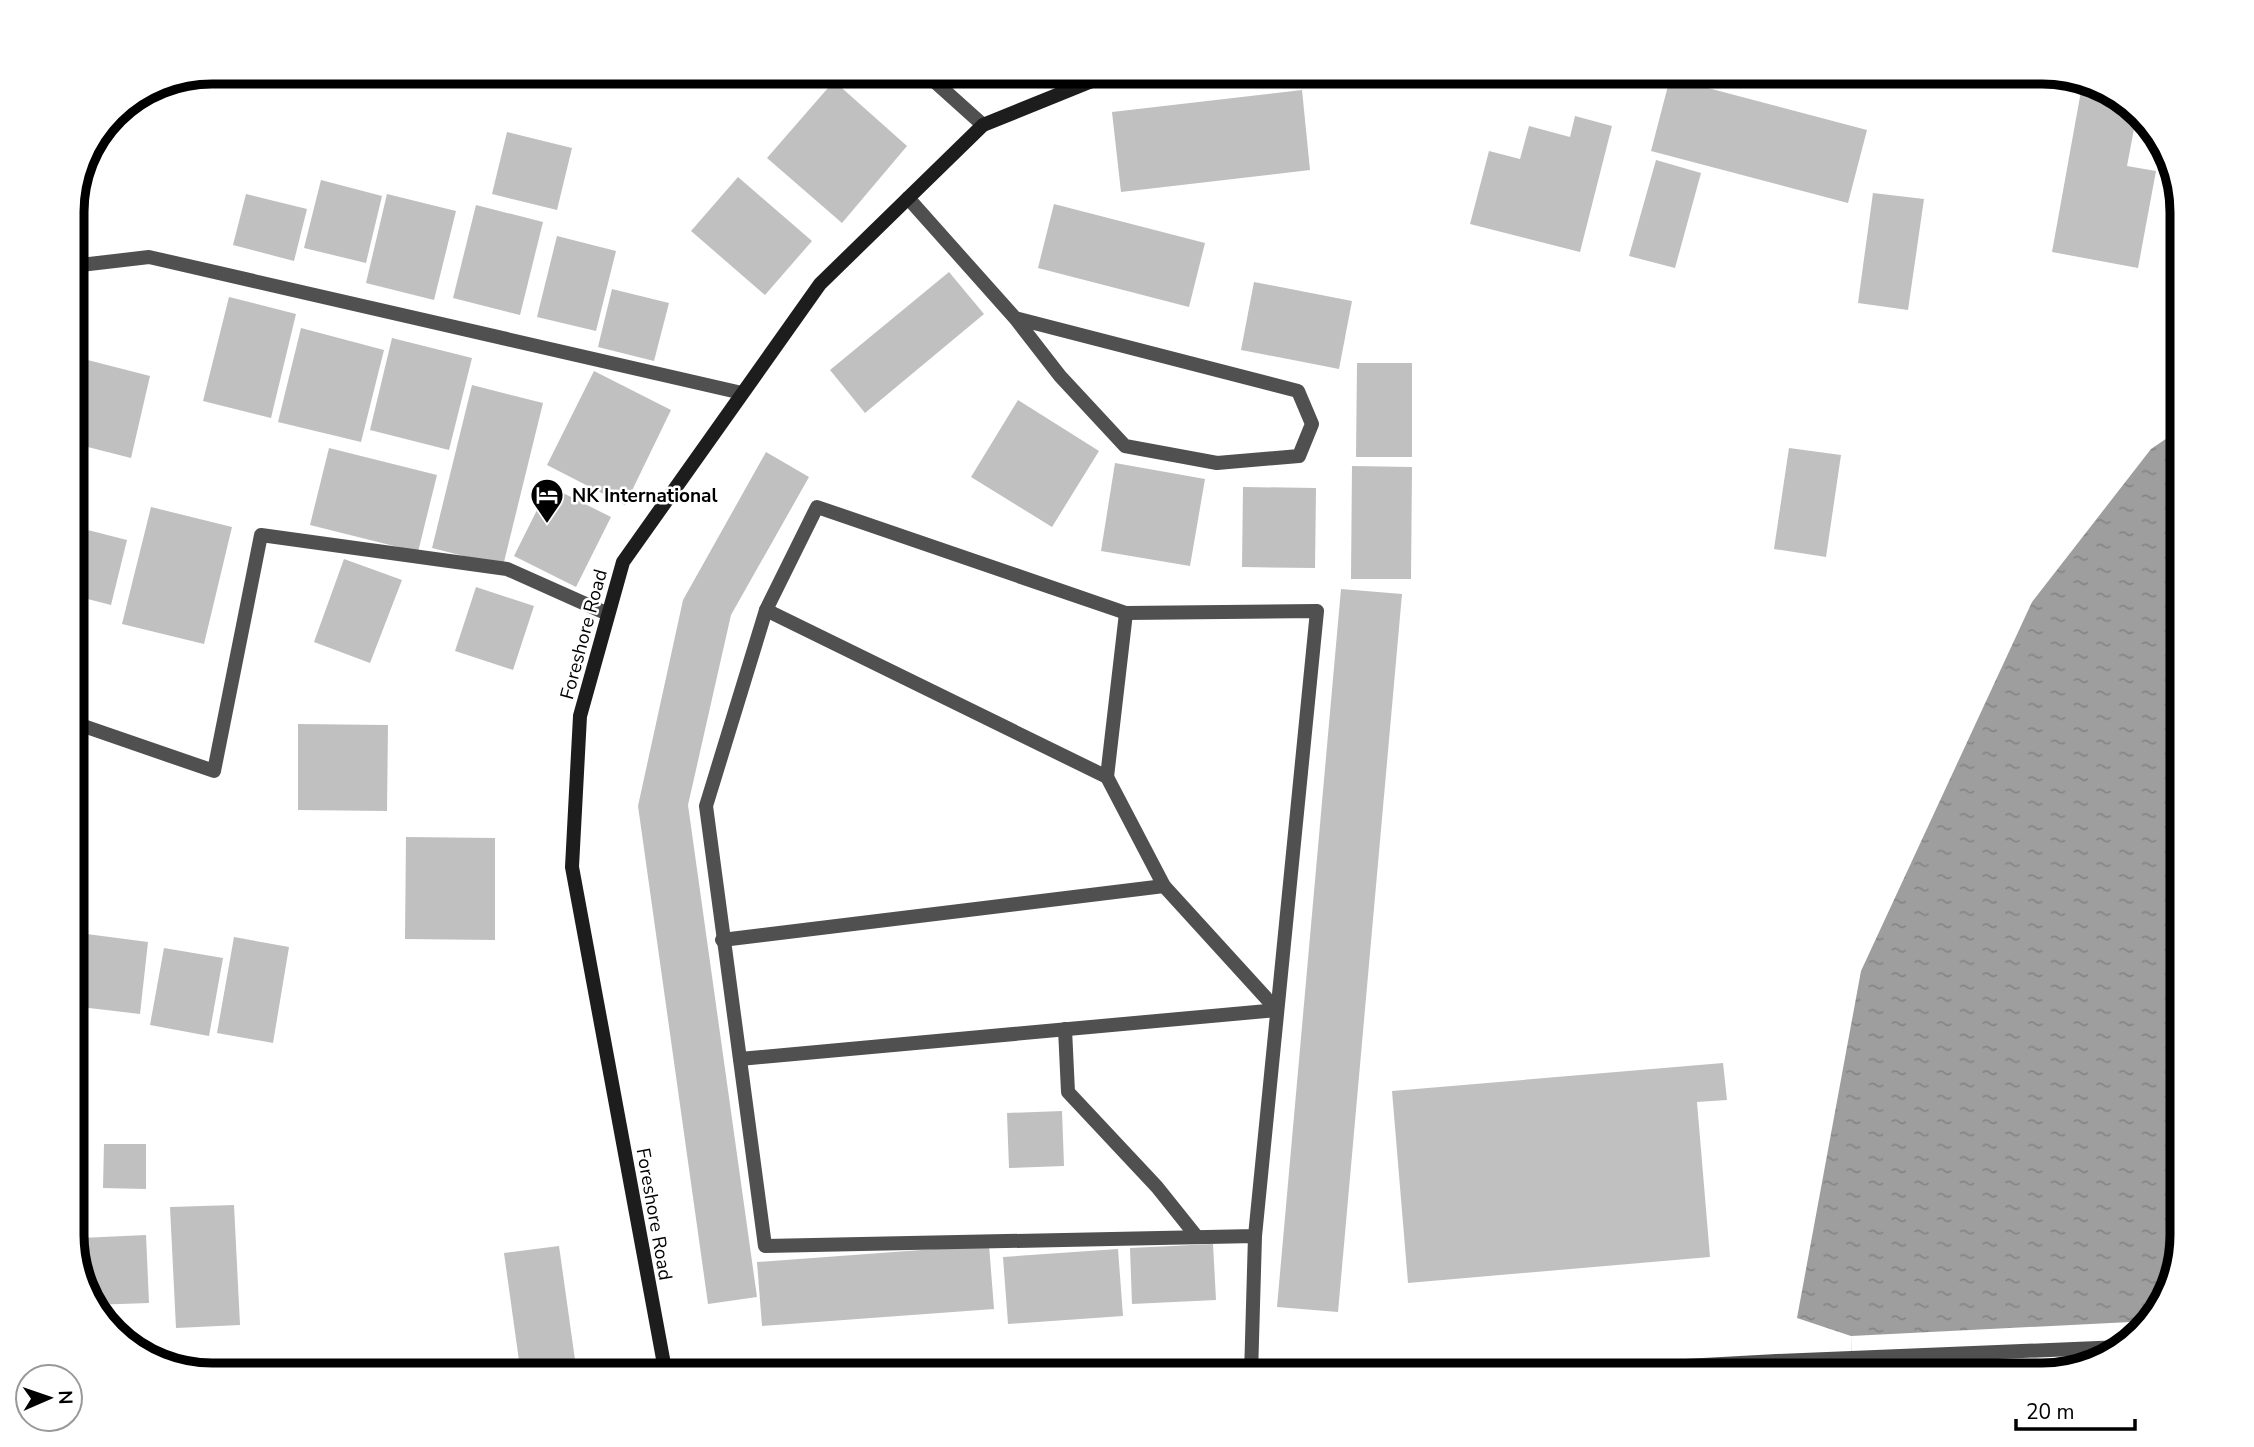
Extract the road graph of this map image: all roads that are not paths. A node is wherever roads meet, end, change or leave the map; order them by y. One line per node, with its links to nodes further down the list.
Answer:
1 (938, 84): 3 (street)
2 (1072, 84): 3 (main road, Foreshore Road)
3 (983, 125): 4 (main road, Foreshore Road)
4 (908, 198): 6 (street); 7 (main road, Foreshore Road)
5 (84, 265): 7 (street)
6 (1015, 318): 6 (street)
7 (742, 393): 10 (main road, Foreshore Road)
8 (766, 610): 9 (street); 12 (street); 14 (street)
9 (1126, 613): 12 (street); 15 (street)
10 (608, 614): 11 (street); 21 (main road, Foreshore Road)
11 (84, 726)
12 (1107, 777): 13 (street)
13 (1164, 886): 14 (street); 15 (street)
14 (722, 940): 17 (street)
15 (1277, 1010): 16 (street); 18 (street)
16 (1065, 1029): 17 (street); 19 (street)
17 (740, 1059): 19 (street)
18 (1255, 1236): 19 (street); 22 (street)
19 (1197, 1237)
20 (2099, 1349): 23 (street)
21 (663, 1363)
22 (1251, 1363)
23 (1865, 1363)

